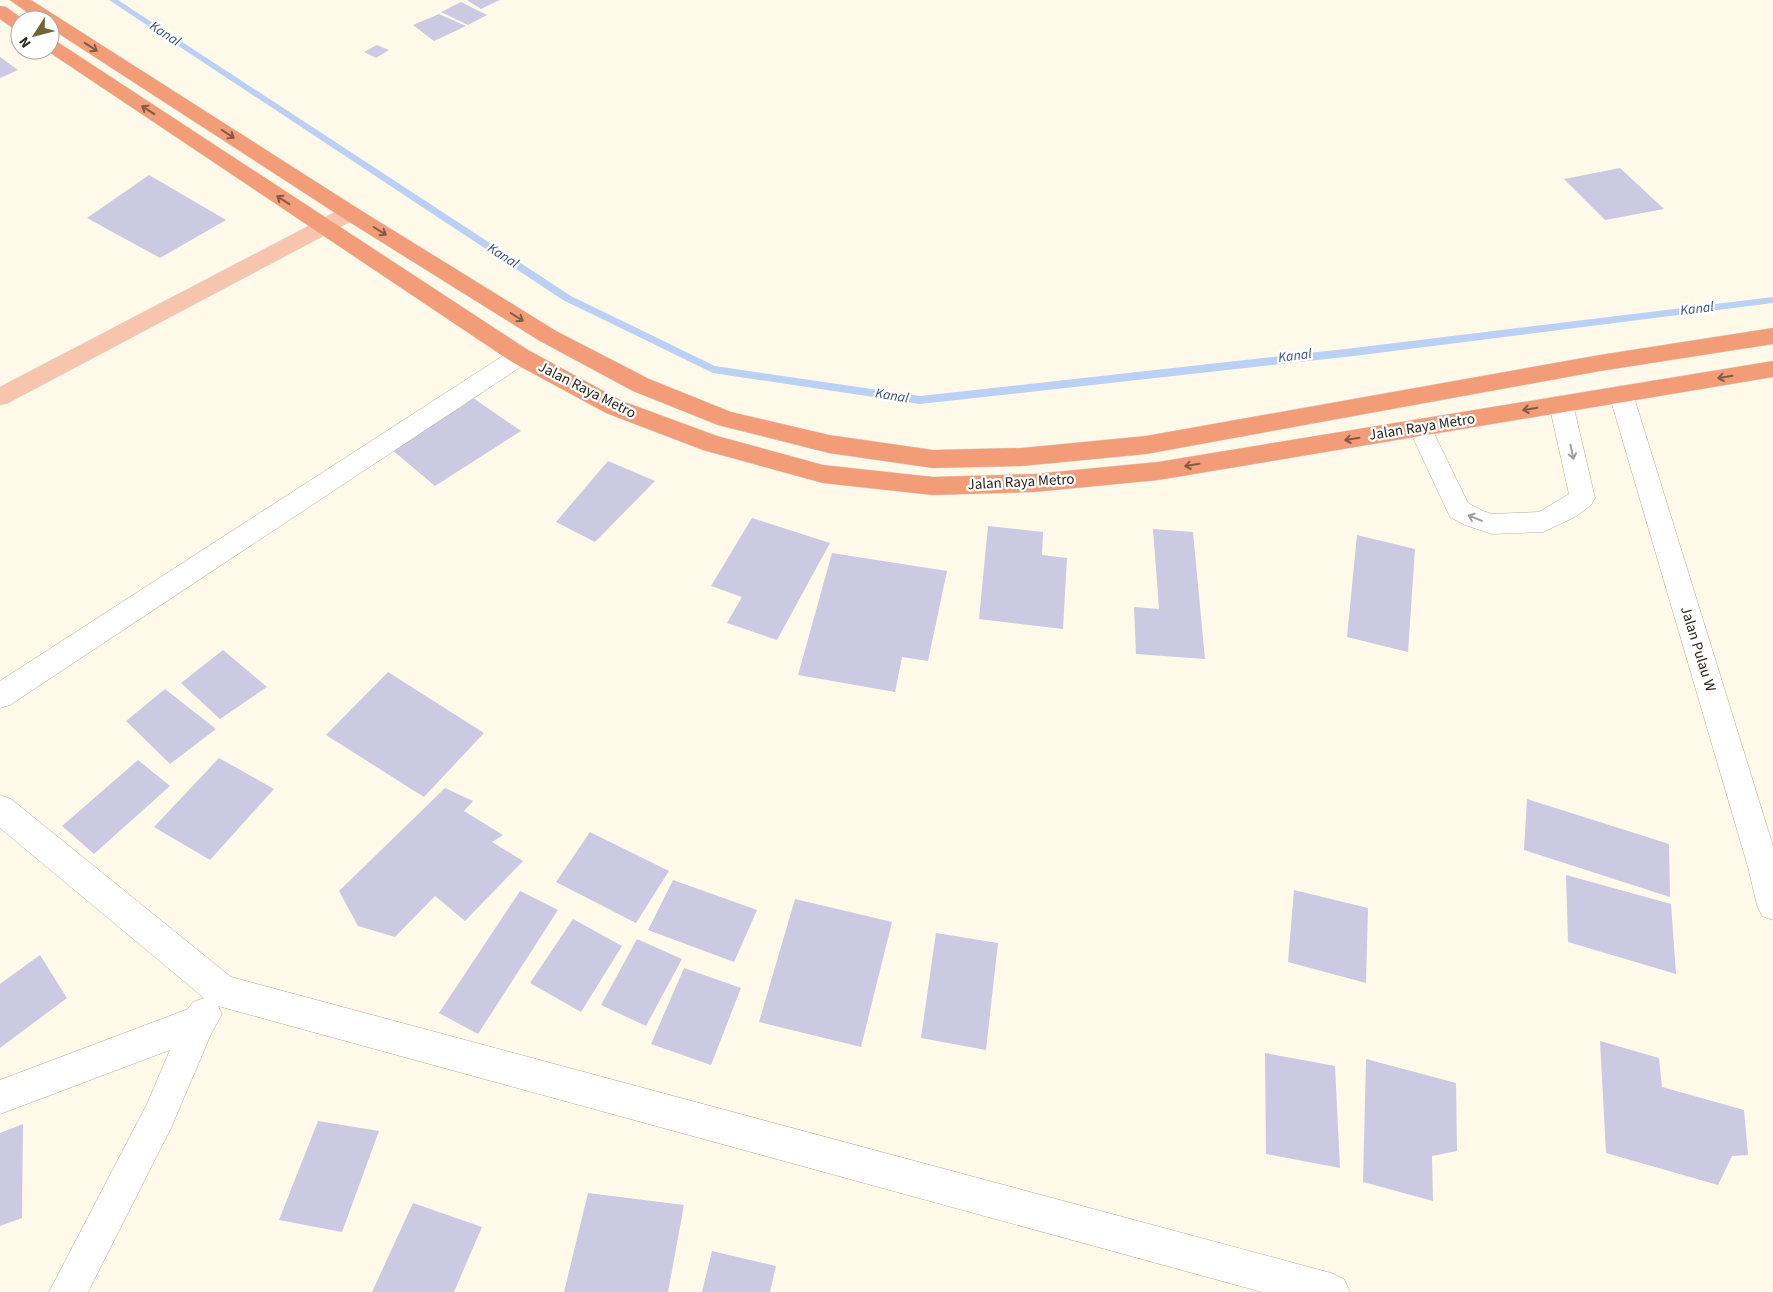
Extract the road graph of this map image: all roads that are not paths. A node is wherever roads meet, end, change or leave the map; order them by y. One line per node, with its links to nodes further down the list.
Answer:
1 (19, 0): 2 (highway)
2 (34, 10)
3 (60, 26): 5 (highway, one-way to 5)
4 (60, 52): 6 (highway, Jalan Raya Metro, one-way to 4)
5 (350, 213): 6 (main road); 14 (highway, one-way to 14)
6 (324, 227): 8 (highway, Jalan Raya Metro); 13 (main road)
7 (1773, 336): 9 (highway)
8 (520, 356): 16 (highway, Jalan Raya Metro, one-way to 8); 17 (street)
9 (1600, 364): 11 (highway); 12 (highway)
10 (1773, 369): 12 (highway, Jalan Raya Metro, one-way to 12)
11 (1544, 373): 14 (highway); 15 (highway)
12 (1621, 394): 15 (highway, Jalan Raya Metro); 19 (street, Jalan Pulau W)
13 (0, 397)
14 (1404, 399): 16 (highway)
15 (1562, 404): 16 (highway, Jalan Raya Metro, one-way to 16); 16 (street, one-way to 16)
16 (1420, 428)
17 (0, 696)
18 (0, 809): 21 (street)
19 (1769, 868): 20 (street, Jalan Pulau W)
20 (1773, 905)
21 (222, 991): 22 (street); 25 (street)
22 (199, 1022): 23 (street); 24 (street)
23 (0, 1097)
24 (68, 1292)
25 (1331, 1292)

